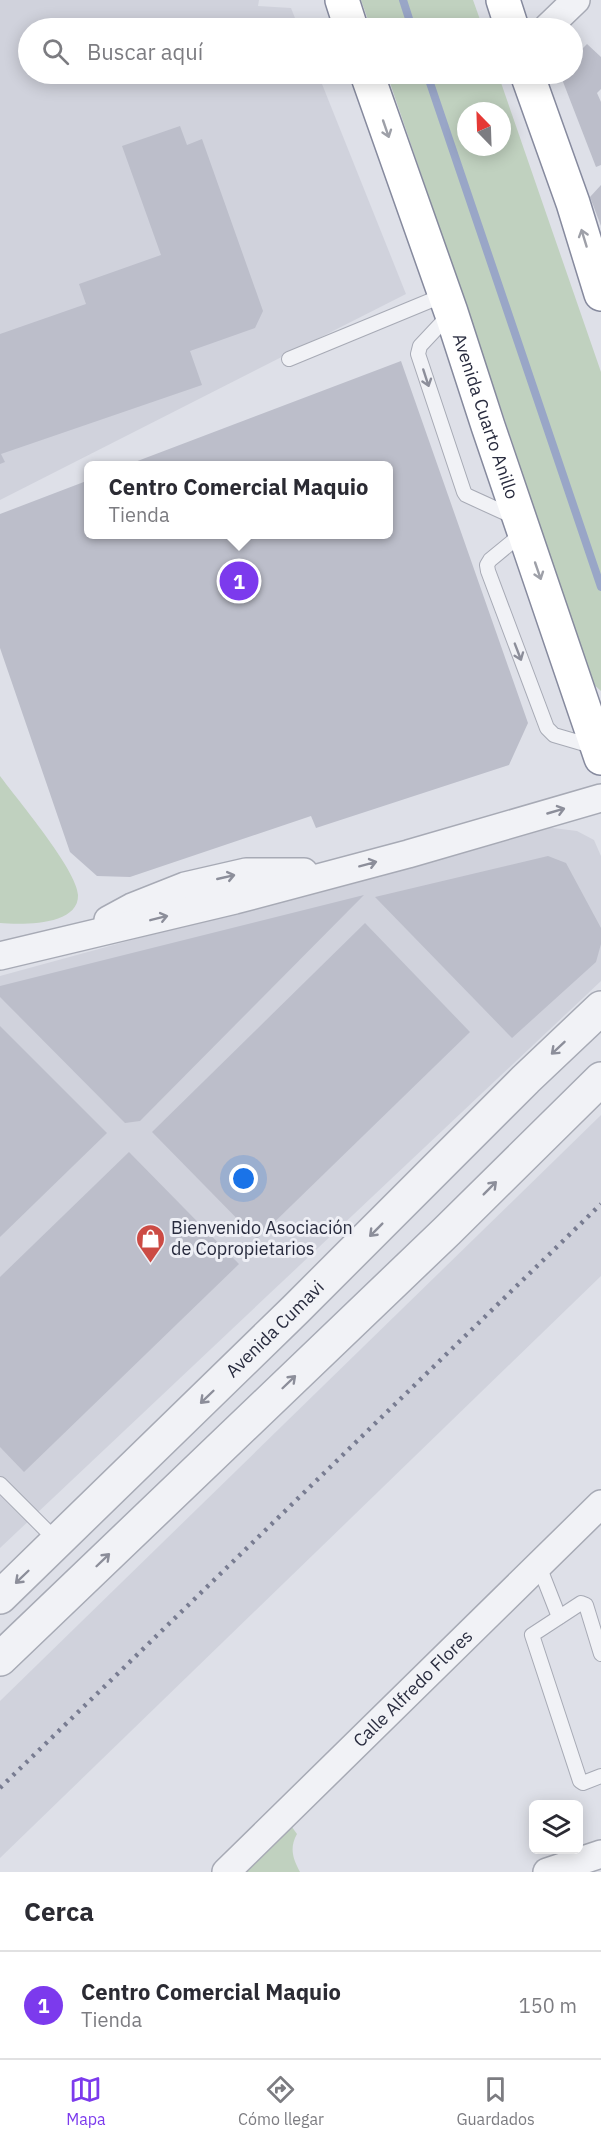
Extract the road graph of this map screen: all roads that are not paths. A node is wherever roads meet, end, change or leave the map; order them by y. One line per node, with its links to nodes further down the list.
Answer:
1 (342, 0): 4 (highway)
2 (503, 0): 5 (highway)
3 (576, 0): 6 (street)
4 (348, 18)
5 (509, 18)
6 (557, 18)
7 (371, 84): 10 (highway, Avenida Cuarto Anillo, one-way to 10)
8 (531, 84): 9 (highway, one-way to 8)
9 (601, 294)
10 (448, 304): 11 (lane); 12 (highway, Avenida Cuarto Anillo); 12 (lane, one-way to 12)
11 (289, 359)
12 (522, 526): 13 (highway, Avenida Cuarto Anillo, one-way to 13); 15 (lane, one-way to 15)
13 (577, 685): 14 (highway); 15 (highway, Avenida Cuarto Anillo)
14 (601, 714)
15 (599, 753)
16 (601, 798): 17 (street, one-way to 16)
17 (0, 956)
18 (601, 1008): 20 (street, Avenida Cumavi, one-way to 20)
19 (601, 1079): 21 (street, one-way to 19)
20 (411, 1195): 21 (street); 24 (street, Avenida Cumavi, one-way to 24)
21 (447, 1231): 29 (street, one-way to 21)
22 (0, 1484): 24 (lane)
23 (601, 1504): 25 (street, Calle Alfredo Flores)
24 (58, 1542): 26 (street, Avenida Cumavi, one-way to 26)
25 (539, 1566): 27 (lane); 32 (street, Calle Alfredo Flores)
26 (0, 1598)
27 (559, 1617): 28 (lane); 30 (lane)
28 (601, 1654)
29 (0, 1659)
30 (601, 1776)
31 (601, 1854): 33 (street)
32 (226, 1872)
33 (547, 1872)

